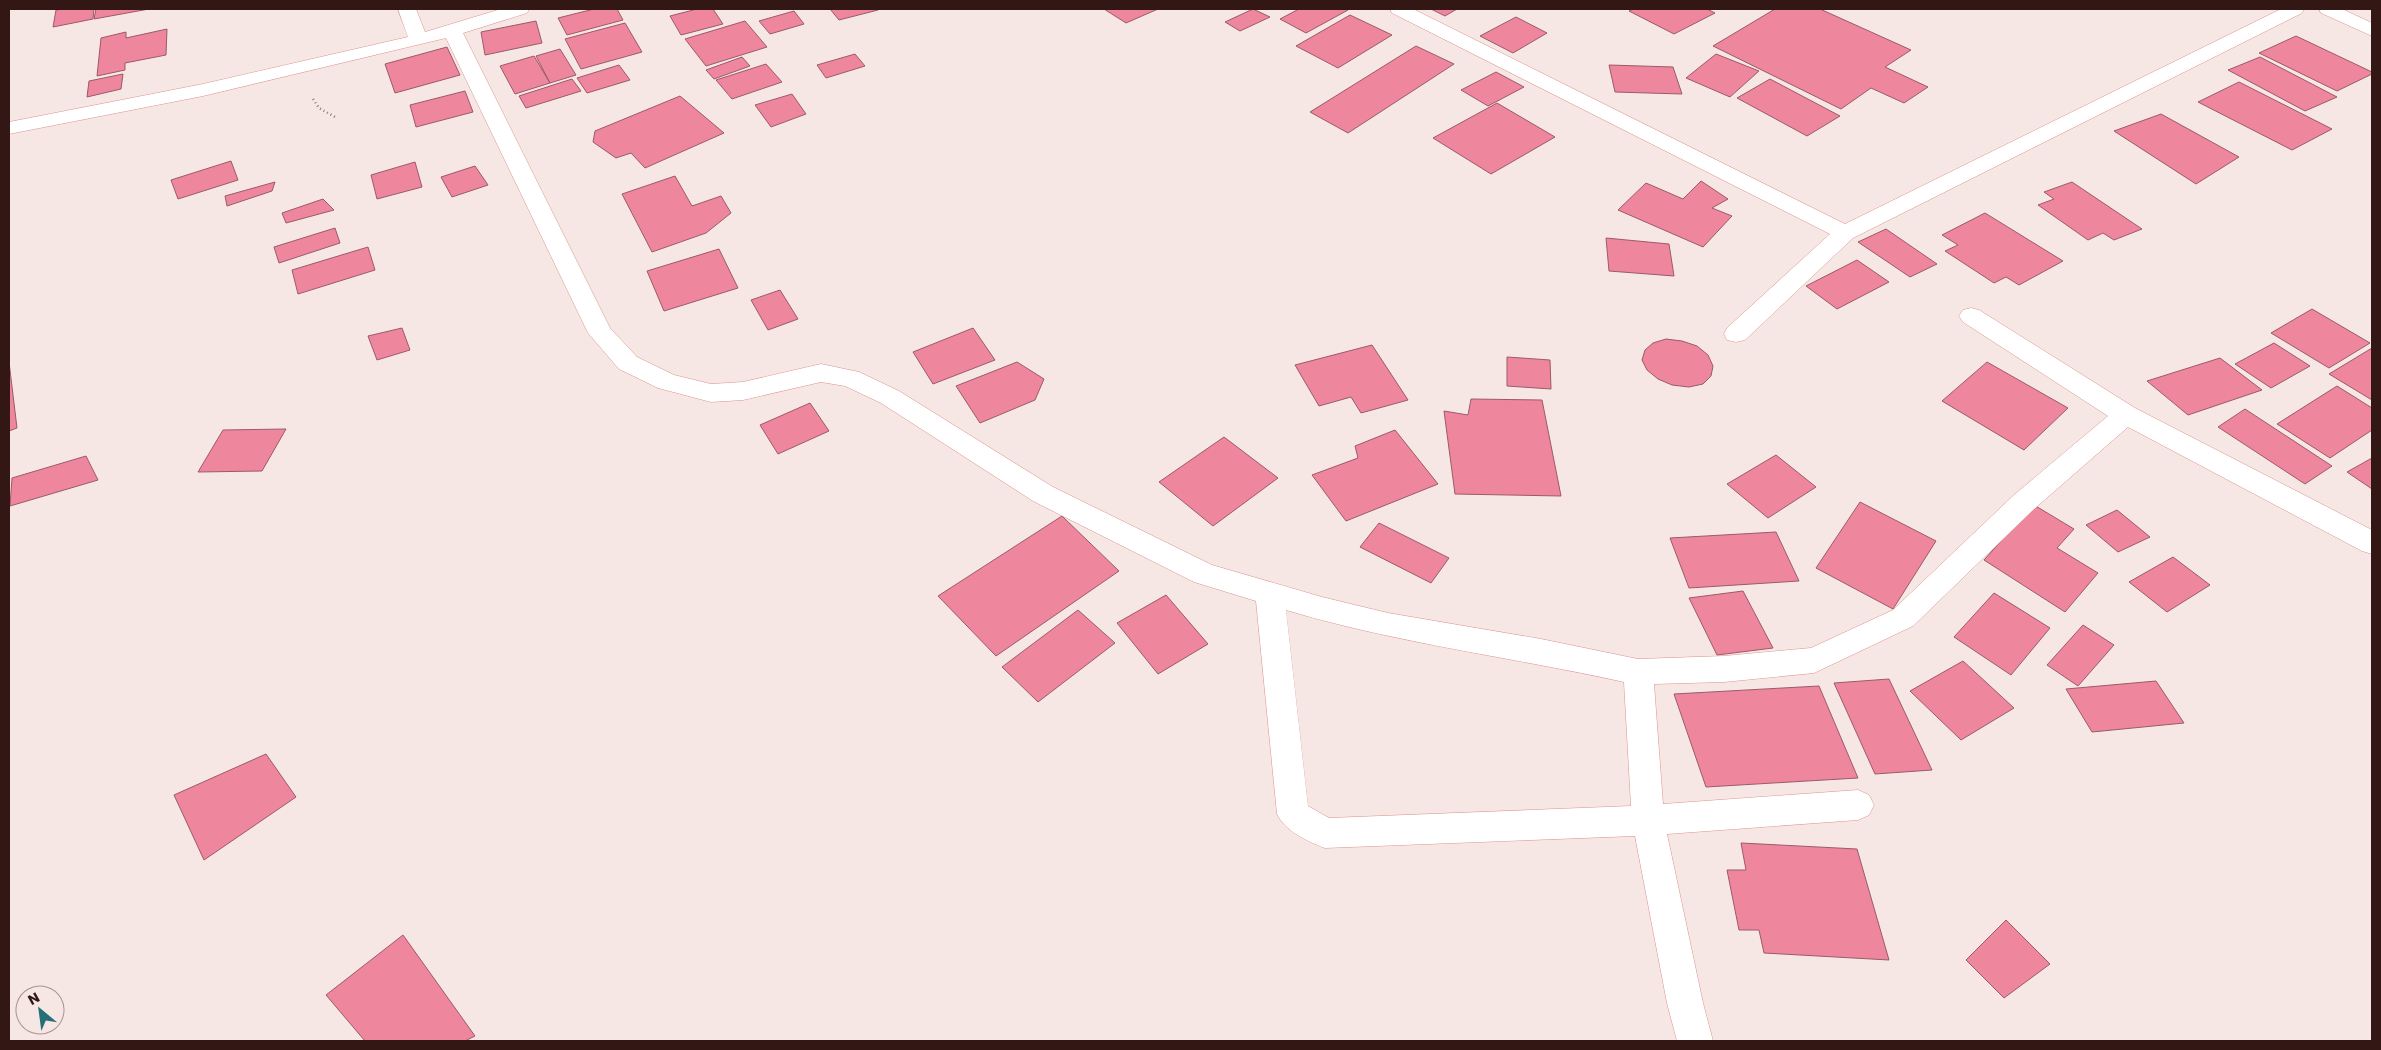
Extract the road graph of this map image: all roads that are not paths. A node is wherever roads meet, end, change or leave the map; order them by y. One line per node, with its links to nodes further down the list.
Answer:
1 (407, 9): 8 (street)
2 (520, 9): 6 (street)
3 (1400, 9): 10 (street)
4 (2295, 9): 10 (street)
5 (2328, 9): 7 (street)
6 (452, 30): 8 (street); 15 (street)
7 (2372, 30)
8 (419, 40): 9 (street)
9 (9, 128)
10 (1845, 233): 12 (street)
11 (1971, 316): 13 (street)
12 (1736, 334)
13 (2126, 415): 14 (street); 16 (street)
14 (2372, 543)
15 (1270, 594): 16 (street); 18 (street)
16 (1638, 672): 18 (street)
17 (1858, 805): 18 (street)
18 (1648, 820): 19 (street)
19 (1695, 1041)

